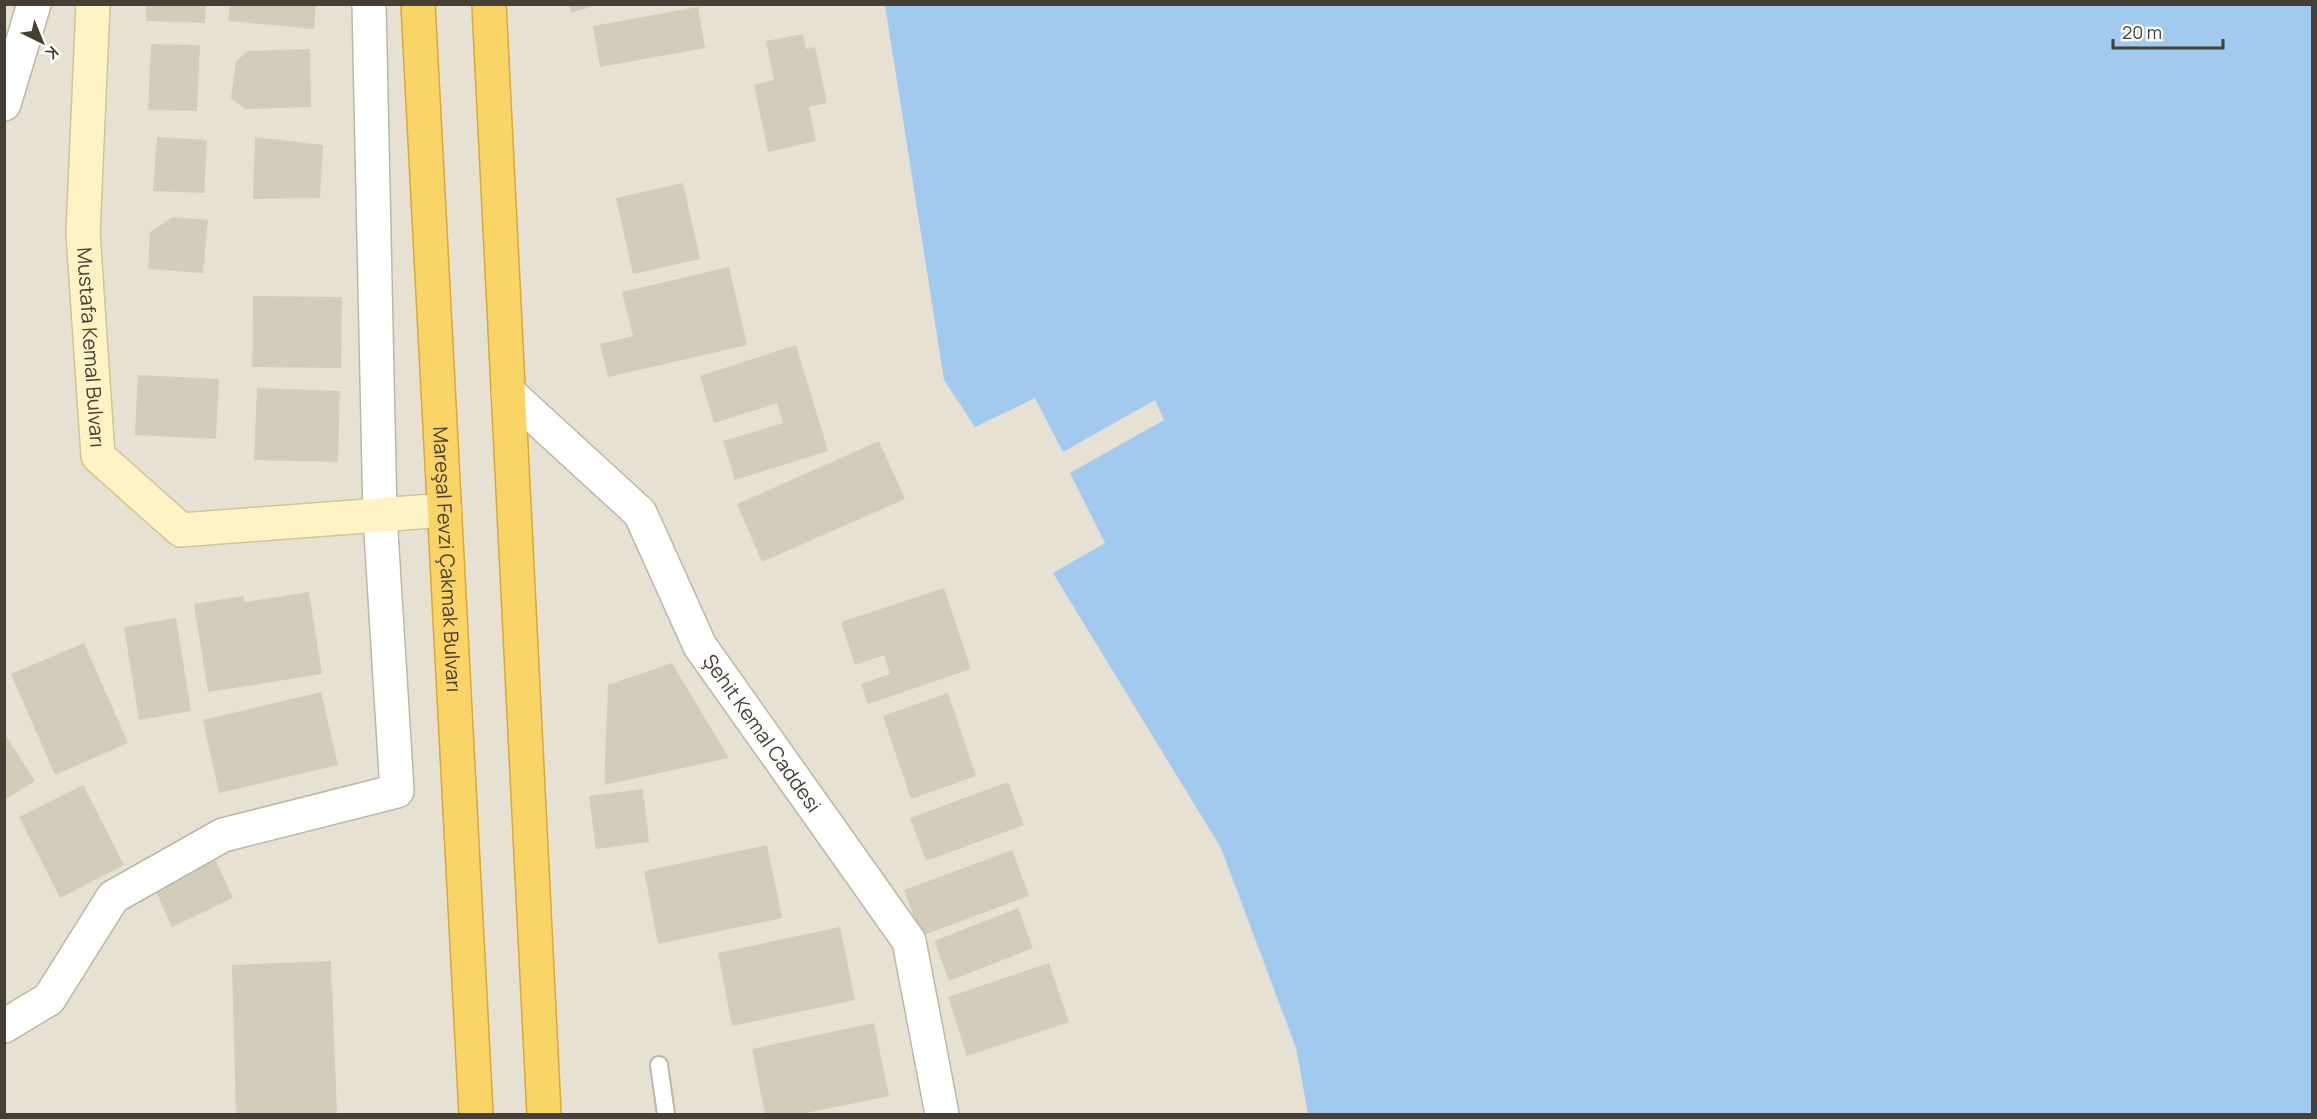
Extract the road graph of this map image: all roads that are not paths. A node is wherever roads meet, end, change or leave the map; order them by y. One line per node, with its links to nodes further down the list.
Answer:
1 (34, 4): 6 (street)
2 (93, 4): 9 (street, Mustafa Kemal Bulvarı)
3 (369, 4): 9 (street)
4 (418, 4): 8 (highway, Mareşal Fevzi Çakmak Bulvarı)
5 (489, 4): 7 (highway)
6 (4, 104)
7 (508, 392): 13 (highway); 15 (street, Şehit Kemal Caddesi)
8 (445, 510): 9 (street, Mustafa Kemal Bulvarı); 12 (highway, Mareşal Fevzi Çakmak Bulvarı)
9 (381, 516): 10 (street)
10 (4, 1026)
11 (660, 1065): 14 (lane)
12 (476, 1114)
13 (544, 1114)
14 (666, 1114)
15 (942, 1114)

